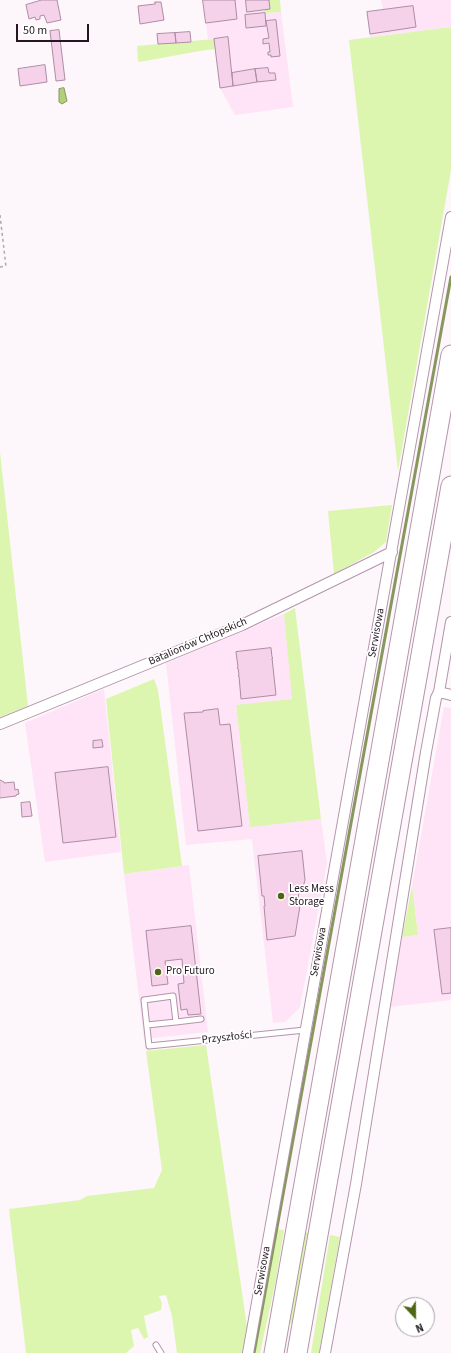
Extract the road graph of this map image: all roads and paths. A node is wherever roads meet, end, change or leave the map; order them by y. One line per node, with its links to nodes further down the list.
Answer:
1 (0, 215): 3 (path)
2 (451, 217): 6 (street, Serwisowa)
3 (0, 266)
4 (451, 355): 18 (highway)
5 (451, 486): 19 (highway)
6 (392, 552): 10 (street, Batalionów Chłopskich); 14 (street, Serwisowa)
7 (451, 622): 8 (street)
8 (439, 692): 9 (street); 20 (street)
9 (451, 695)
10 (0, 724)
11 (201, 1019): 12 (lane)
12 (176, 1022): 13 (lane); 13 (lane)
13 (147, 1025): 14 (lane, Przyszłości)
14 (305, 1030): 17 (street, Serwisowa)
15 (156, 1345): 16 (lane)
16 (162, 1353)
17 (248, 1353)
18 (274, 1353)
19 (297, 1353)
20 (325, 1353)

